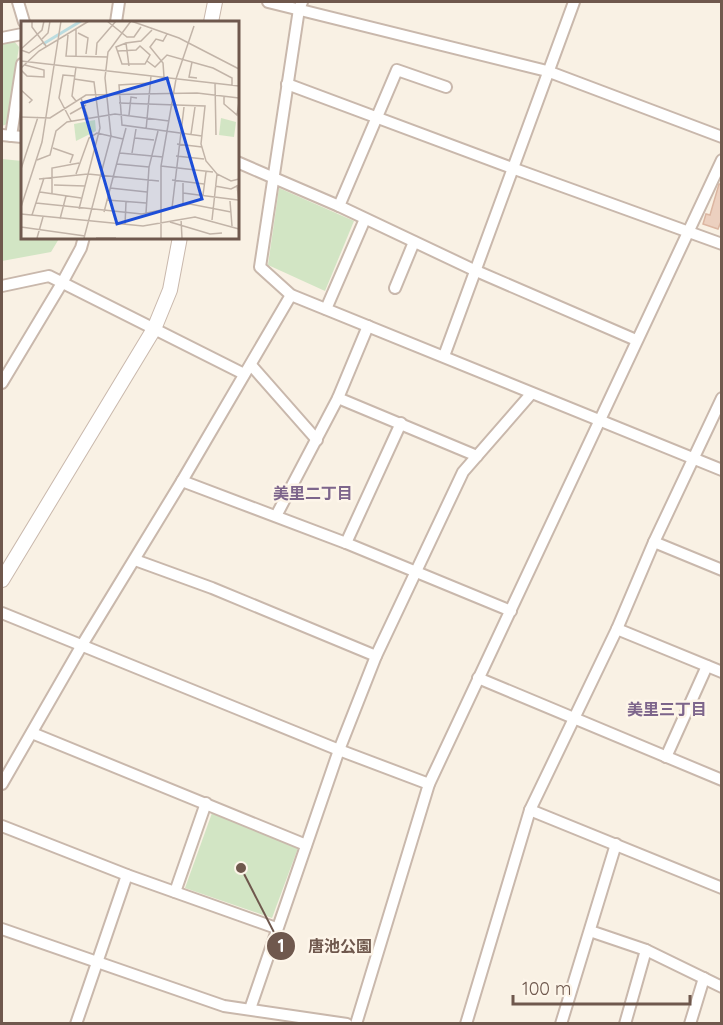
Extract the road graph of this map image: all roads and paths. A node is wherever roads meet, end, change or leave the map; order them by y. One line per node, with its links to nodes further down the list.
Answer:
1 (18, 2): 7 (street)
2 (119, 2): 8 (street)
3 (215, 2): 9 (street)
4 (268, 2): 6 (street)
5 (574, 2): 13 (street)
6 (300, 5): 13 (street); 14 (street)
7 (24, 21)
8 (116, 21)
9 (211, 21)
10 (21, 34): 11 (street)
11 (2, 38)
12 (21, 71): 17 (street)
13 (548, 71): 18 (street); 21 (street)
14 (286, 84): 16 (street); 22 (street)
15 (446, 87): 16 (street)
16 (377, 117): 21 (street); 23 (street)
17 (12, 136)
18 (722, 137)
19 (722, 160): 25 (street)
20 (238, 162): 22 (street)
21 (512, 168): 25 (street); 30 (street)
22 (272, 178): 23 (street); 34 (street)
23 (339, 206): 24 (street)
24 (365, 219): 28 (street); 35 (street)
25 (687, 233): 29 (street); 38 (street)
26 (84, 238): 31 (street)
27 (180, 238): 37 (street)
28 (414, 242): 30 (street); 33 (street)
29 (722, 244)
30 (474, 270): 38 (street); 39 (street)
31 (62, 283): 32 (street); 37 (street); 41 (street)
32 (2, 286)
33 (395, 288)
34 (291, 295): 35 (street); 40 (street)
35 (327, 309): 36 (street)
36 (368, 326): 39 (street); 43 (street)
37 (154, 329): 40 (street); 58 (street)
38 (636, 340): 45 (street)
39 (444, 356): 42 (street)
40 (248, 370): 47 (street); 51 (street)
41 (2, 383)
42 (531, 394): 45 (street); 48 (street)
43 (338, 398): 46 (street); 47 (street)
44 (722, 398): 49 (street)
45 (599, 421): 49 (street); 59 (street)
46 (401, 423): 48 (street); 54 (street)
47 (317, 440): 52 (street)
48 (477, 456): 57 (street)
49 (693, 459): 50 (street); 53 (street)
50 (722, 470)
51 (182, 482): 52 (street); 55 (street)
52 (276, 516): 54 (street)
53 (654, 542): 56 (street); 61 (street)
54 (346, 543): 57 (street)
55 (135, 560): 62 (street); 63 (street)
56 (722, 570)
57 (415, 572): 59 (street); 63 (street)
58 (2, 580)
59 (511, 611): 66 (street)
60 (2, 613): 62 (street)
61 (617, 629): 64 (street); 67 (street)
62 (82, 645): 68 (street); 69 (street)
63 (376, 656): 69 (street)
64 (707, 666): 65 (street); 70 (street)
65 (722, 672)
66 (478, 678): 67 (street); 73 (street)
67 (573, 719): 70 (street); 75 (street)
68 (32, 733): 72 (street); 74 (street)
69 (339, 750): 73 (street); 78 (street)
70 (666, 757): 71 (street)
71 (722, 780)
72 (2, 784)
73 (429, 784): 92 (street)
74 (206, 803): 78 (street); 81 (street)
75 (530, 810): 77 (street); 93 (street)
76 (2, 826): 79 (street)
77 (616, 844): 80 (street); 84 (street)
78 (306, 845): 82 (street)
79 (127, 874): 81 (street); 86 (street)
80 (722, 888)
81 (175, 892): 82 (street)
82 (276, 928): 89 (street)
83 (2, 929): 86 (street)
84 (590, 931): 85 (street); 94 (street)
85 (646, 950): 87 (street); 95 (street)
86 (97, 962): 89 (street); 90 (street)
87 (704, 978): 88 (street); 96 (street)
88 (722, 987)
89 (250, 1009): 91 (street)
90 (76, 1023)
91 (347, 1023)
92 (356, 1023)
93 (466, 1023)
94 (561, 1023)
95 (625, 1023)
96 (690, 1023)

